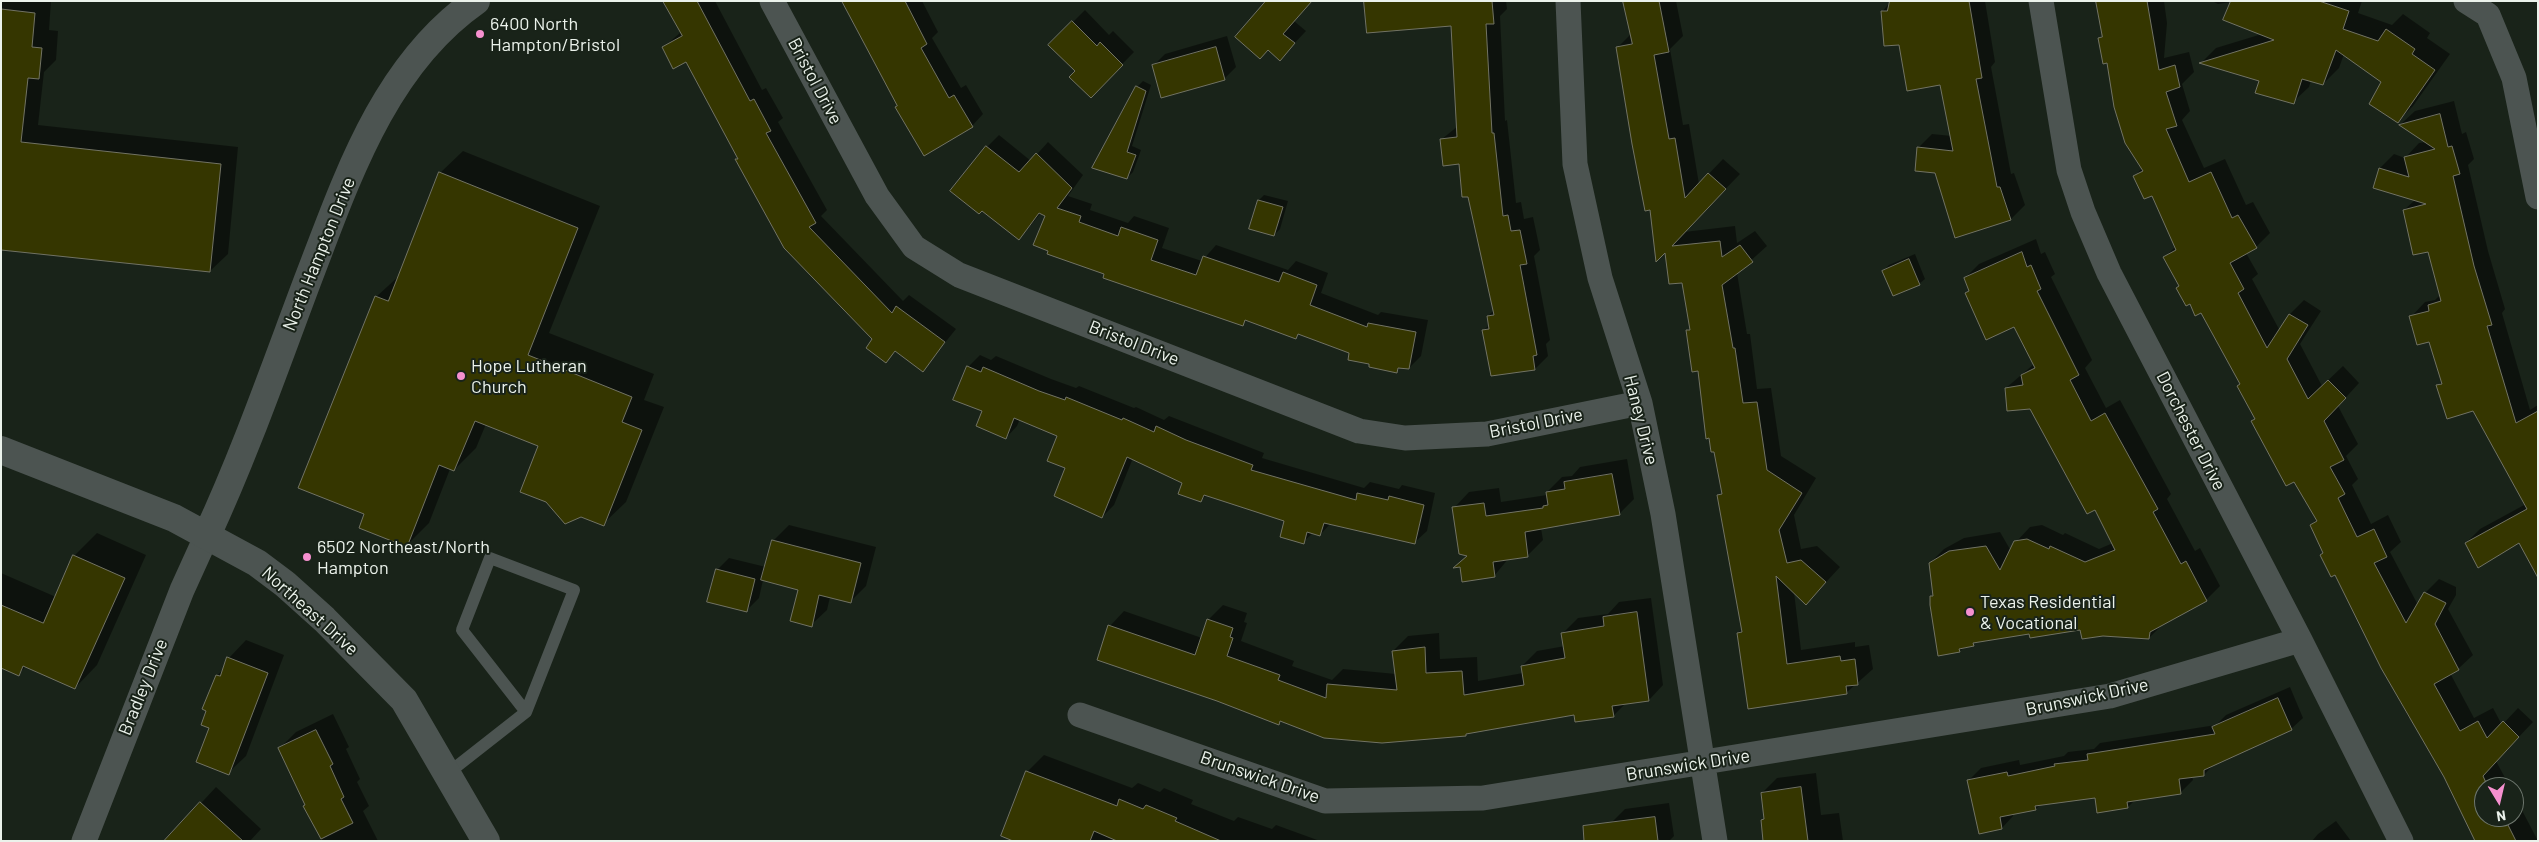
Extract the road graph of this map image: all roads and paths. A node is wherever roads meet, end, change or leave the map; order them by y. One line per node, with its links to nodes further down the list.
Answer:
1 (476, 1): 9 (street, North Hampton Drive)
2 (772, 1): 7 (street, Bristol Drive)
3 (1568, 1): 7 (street, Haney Drive)
4 (2041, 1): 10 (street, Dorchester Drive)
5 (2466, 1): 6 (street)
6 (2538, 197)
7 (1640, 403): 13 (street, Haney Drive)
8 (1, 450): 9 (street, Northeast Drive)
9 (207, 535): 14 (street, Northeast Drive); 15 (street, Bradley Drive)
10 (2300, 640): 13 (street, Brunswick Drive); 18 (street, Dorchester Drive)
11 (526, 712): 11 (lane); 14 (lane)
12 (1080, 715): 13 (street, Brunswick Drive)
13 (1703, 763): 17 (street, Haney Drive)
14 (447, 774): 16 (street, Northeast Drive)
15 (84, 841)
16 (486, 841)
17 (1715, 841)
18 (2401, 841)

